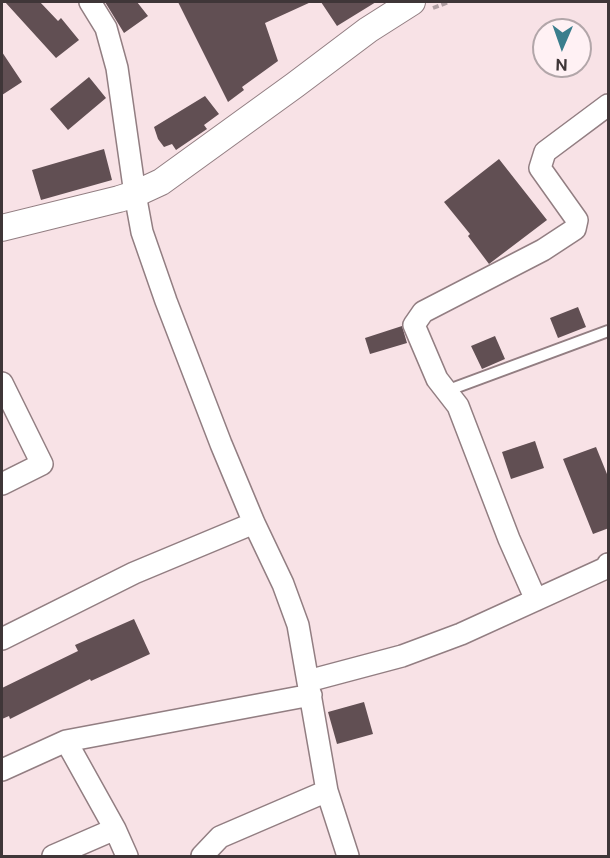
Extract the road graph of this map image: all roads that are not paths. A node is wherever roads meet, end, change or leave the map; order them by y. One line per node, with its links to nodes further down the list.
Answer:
1 (90, 2): 4 (street)
2 (412, 2): 4 (street)
3 (609, 105): 8 (street)
4 (135, 194): 5 (street); 10 (street)
5 (2, 228)
6 (609, 331): 8 (lane)
7 (2, 383): 9 (street)
8 (446, 391): 12 (street)
9 (2, 484)
10 (254, 523): 13 (street); 14 (street)
11 (609, 564): 12 (street)
12 (536, 600): 14 (street)
13 (2, 639)
14 (310, 688): 15 (street); 17 (street)
15 (66, 741): 16 (street); 18 (street)
16 (2, 770)
17 (327, 791): 21 (street); 22 (street)
18 (115, 829): 19 (street); 20 (street)
19 (53, 856)
20 (127, 856)
21 (202, 856)
22 (348, 856)

